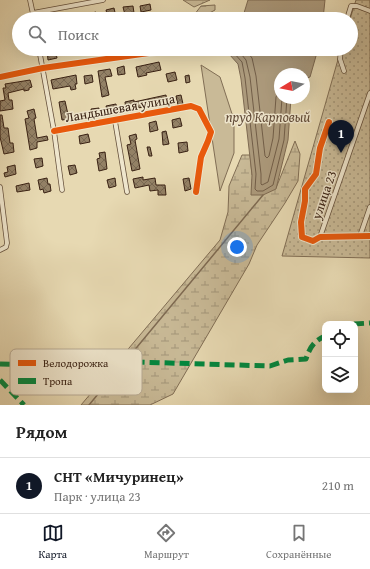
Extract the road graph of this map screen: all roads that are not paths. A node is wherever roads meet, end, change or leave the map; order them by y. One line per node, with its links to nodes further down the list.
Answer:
1 (30, 0): 4 (street)
2 (103, 0): 5 (street)
3 (370, 11): 6 (street)
4 (33, 12)
5 (38, 12)
6 (349, 12)
7 (40, 56): 10 (street)
8 (128, 56): 10 (street)
9 (340, 56): 11 (street)
10 (43, 68): 12 (street); 16 (street)
11 (344, 71)
12 (0, 76)
13 (370, 93): 24 (street, улица 23)
14 (115, 121): 16 (street, Ландышевая улица); 19 (street); 20 (street, Ландышевая улица)
15 (329, 122): 24 (street)
16 (54, 131): 18 (street)
17 (0, 187): 25 (street)
18 (62, 190)
19 (127, 192)
20 (196, 192)
21 (370, 207): 22 (street)
22 (360, 236): 23 (street); 24 (street)
23 (370, 236)
24 (320, 237)
25 (0, 250)

